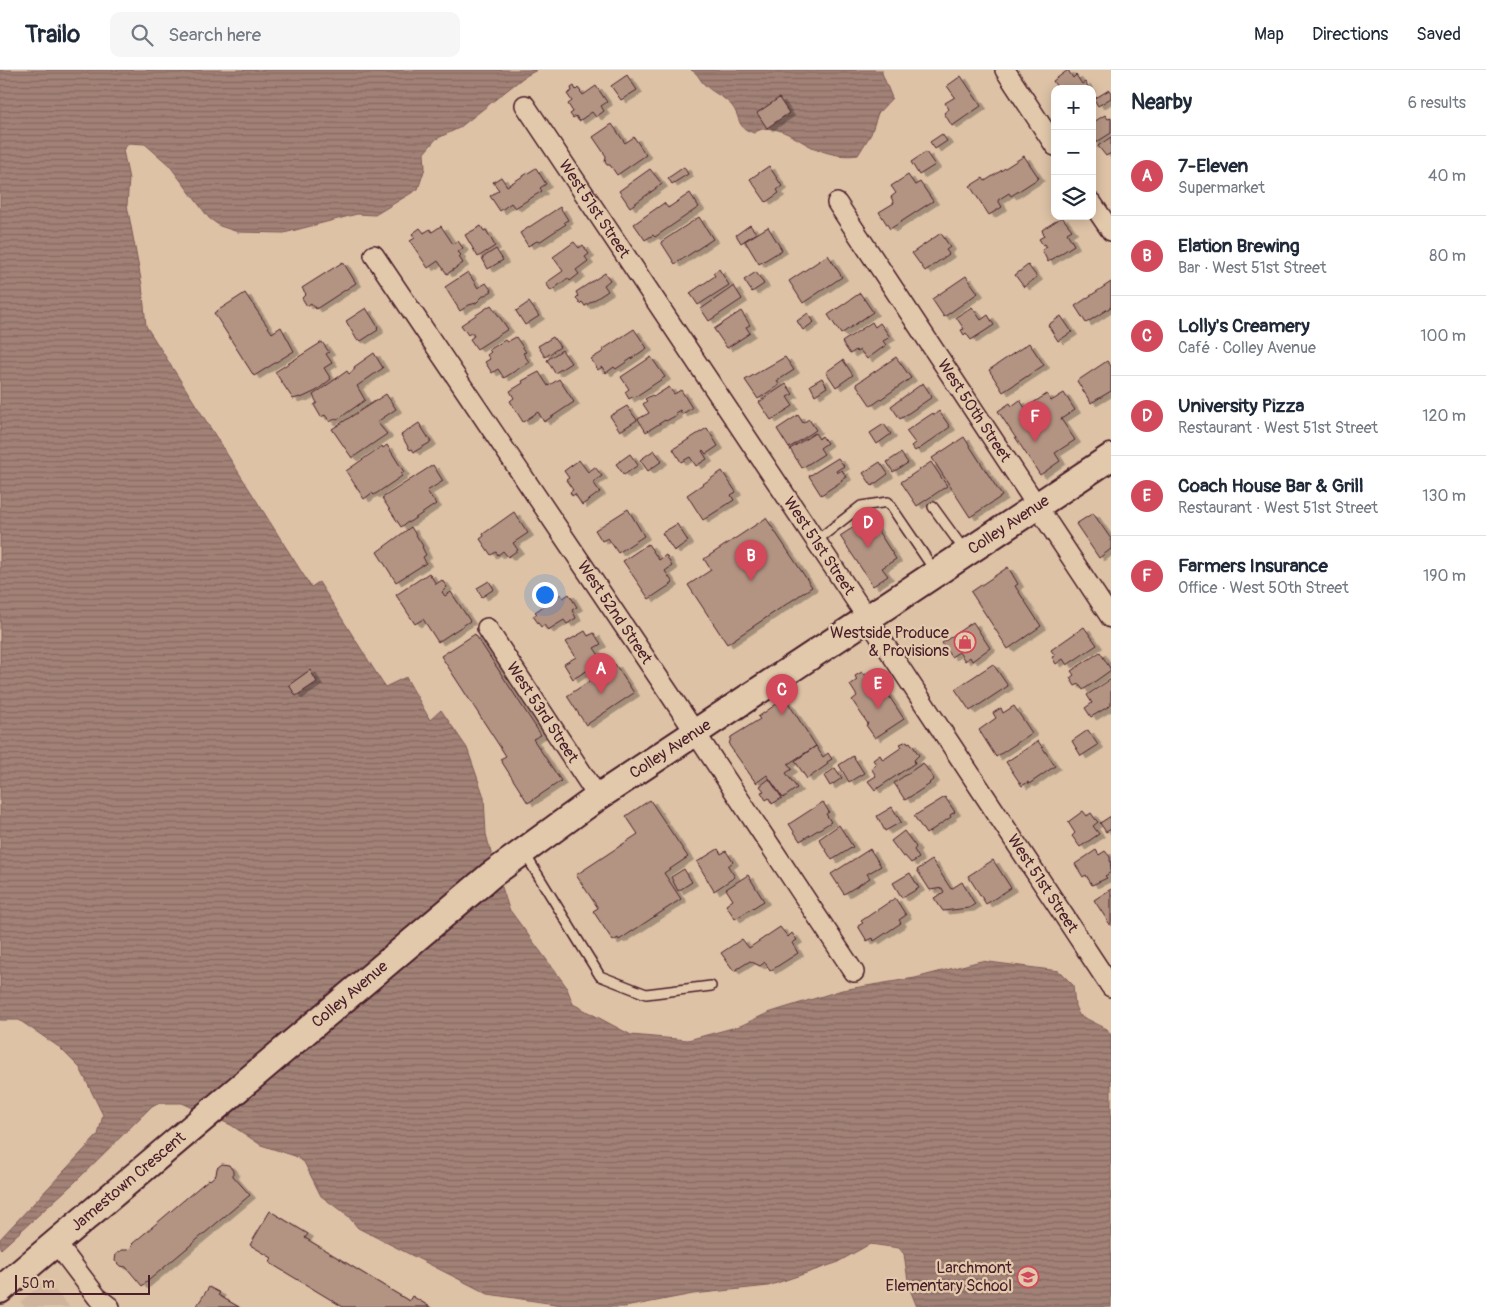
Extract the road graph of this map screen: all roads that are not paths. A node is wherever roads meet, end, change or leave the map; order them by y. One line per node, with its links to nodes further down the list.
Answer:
1 (1005, 70): 3 (street)
2 (525, 105): 11 (street, West 51st Street)
3 (1051, 140)
4 (837, 203): 9 (street, West 50th Street)
5 (1096, 209): 6 (street)
6 (1111, 232)
7 (374, 255): 17 (street, West 52nd Street)
8 (1111, 457): 9 (main road, Colley Avenue)
9 (1037, 506): 12 (main road, Colley Avenue); 14 (street, West 50th Street)
10 (933, 507): 12 (lane)
11 (816, 541): 13 (lane); 15 (street, West 51st Street)
12 (966, 553): 13 (main road, Colley Avenue)
13 (936, 574): 15 (main road, Colley Avenue)
14 (1111, 618)
15 (868, 619): 17 (main road, Colley Avenue); 22 (street, West 51st Street)
16 (487, 628): 18 (street, West 53rd Street)
17 (695, 732): 18 (main road, Colley Avenue); 20 (street, West 52nd Street)
18 (598, 797): 19 (main road, Colley Avenue)
19 (523, 852): 21 (lane); 23 (main road, Colley Avenue)
20 (854, 972)
21 (711, 986)
22 (1111, 987)
23 (256, 1074): 24 (main road, Jamestown Crescent)
24 (56, 1242): 25 (main road, Jamestown Crescent); 26 (street)
25 (0, 1290)
26 (110, 1307)

